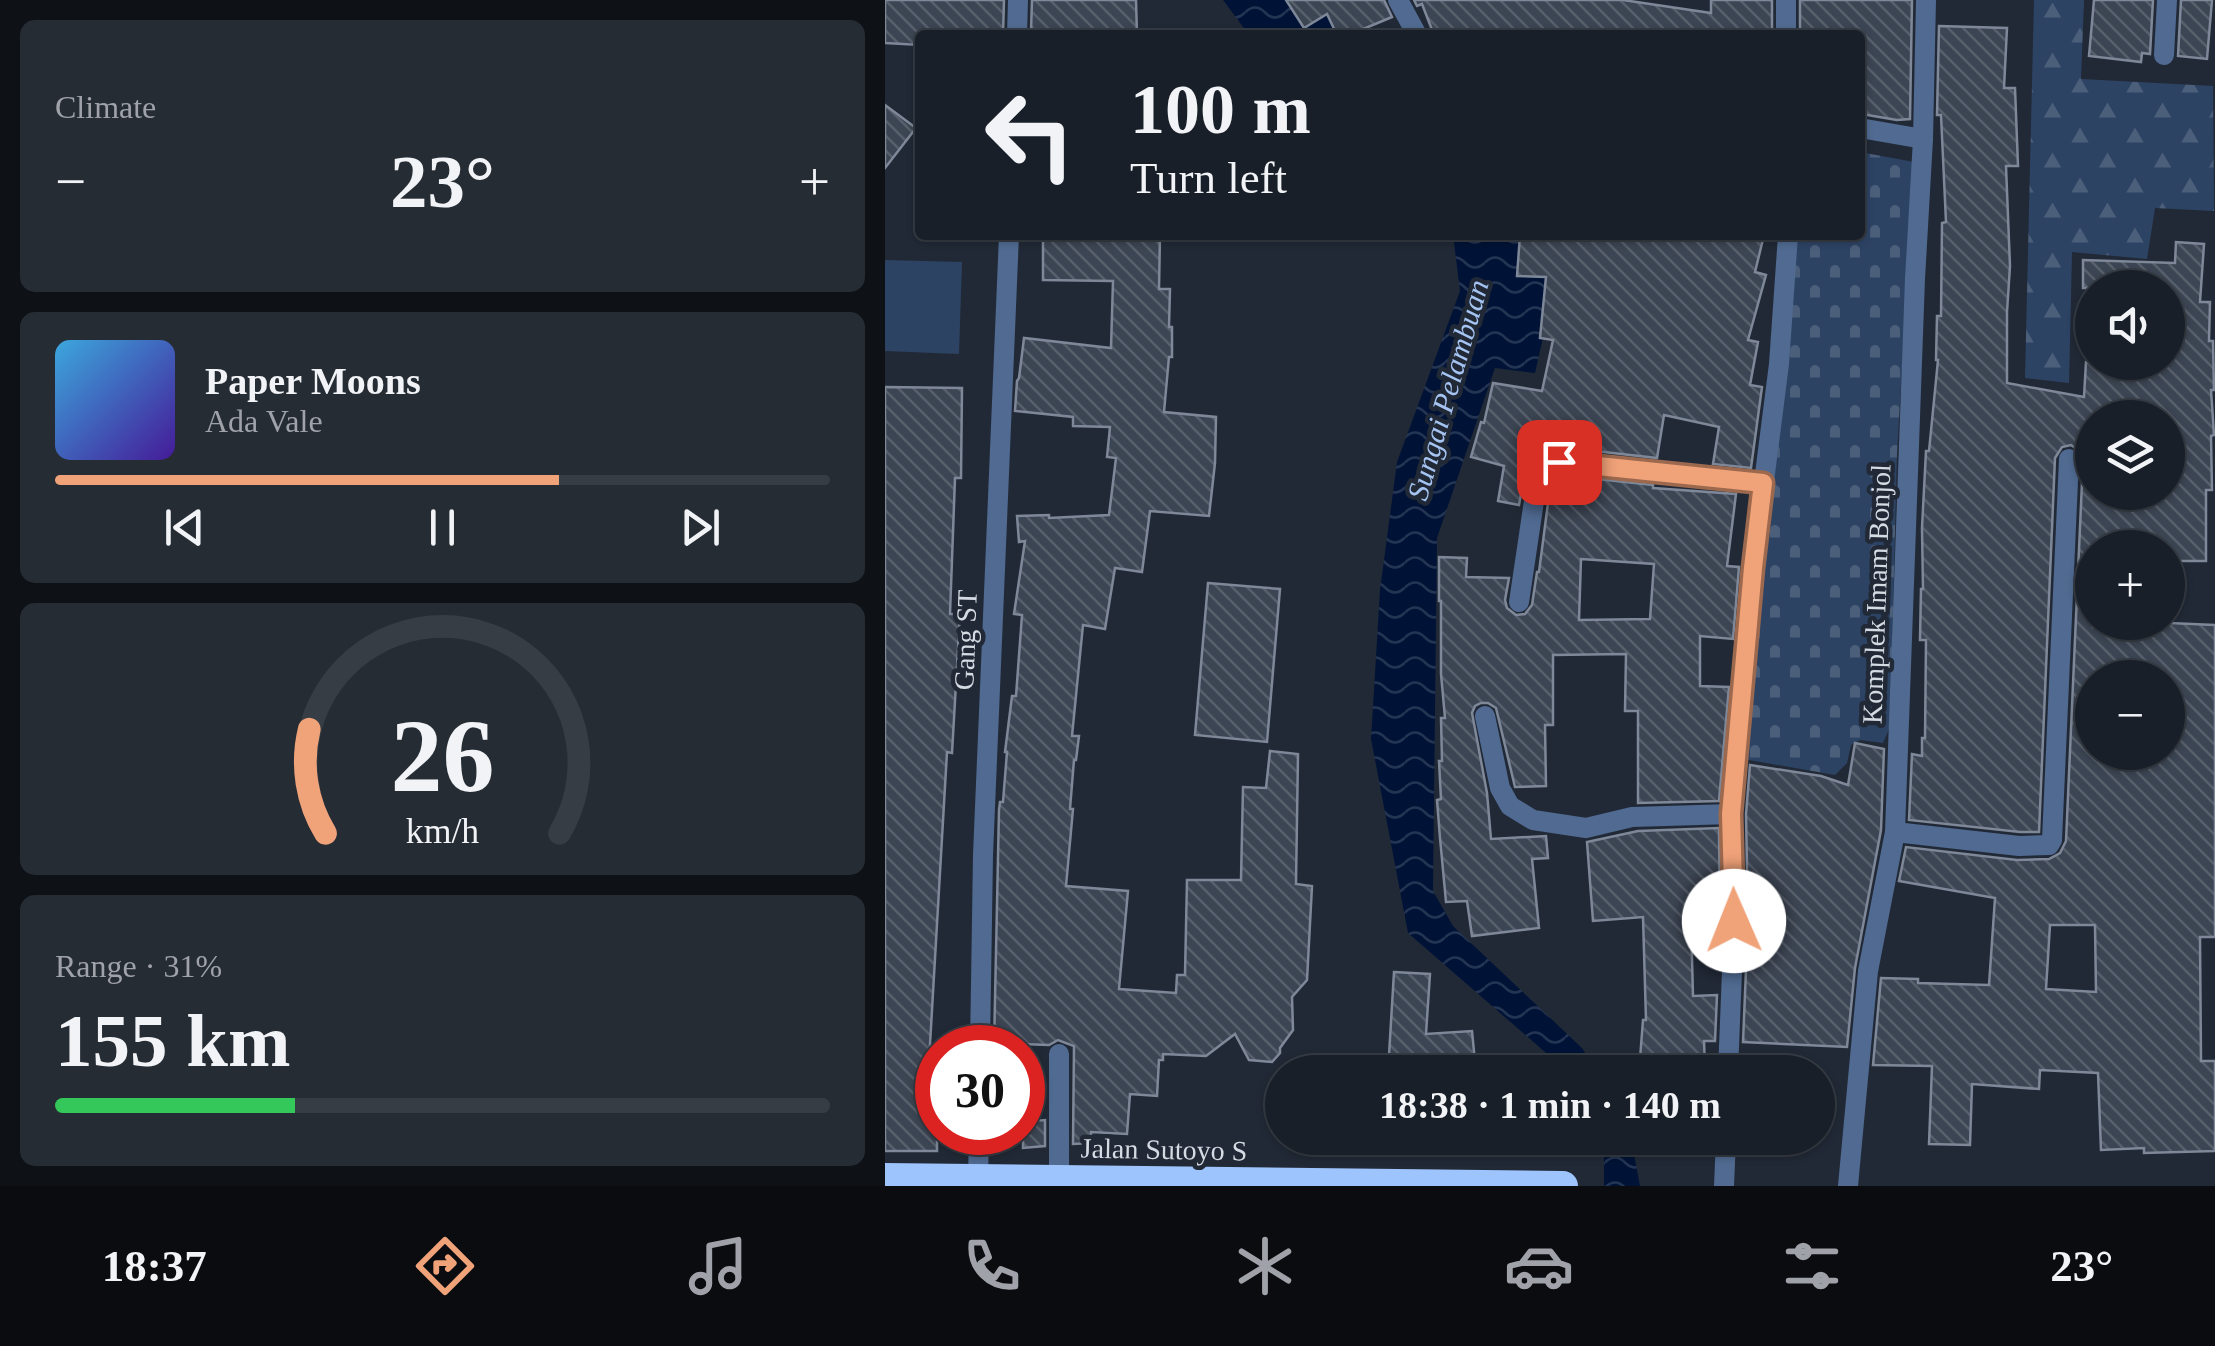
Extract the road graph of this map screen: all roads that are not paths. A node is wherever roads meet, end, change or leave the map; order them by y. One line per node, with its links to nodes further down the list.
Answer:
1 (1019, 0): 6 (street)
2 (1397, 0): 7 (street)
3 (1786, 0): 8 (street)
4 (1926, 0): 11 (street, Komplek Imam Bonjol)
5 (2167, 0): 9 (street)
6 (1017, 30)
7 (1414, 30)
8 (1786, 30)
9 (2164, 56)
10 (1865, 129): 11 (street)
11 (1923, 139): 19 (street, Komplek Imam Bonjol)
12 (1009, 240): 20 (street, Gang ST)
13 (1788, 240): 15 (street)
14 (2069, 459): 19 (street)
15 (1763, 483): 16 (street); 18 (street)
16 (1519, 602)
17 (1485, 716): 18 (street)
18 (1731, 814): 22 (street)
19 (1895, 832): 33 (street, Komplek Imam Bonjol)
20 (981, 1025)
21 (1059, 1054): 27 (street)
22 (1729, 1055)
23 (979, 1155): 26 (street)
24 (1725, 1155): 32 (street)
25 (885, 1178): 26 (highway, Jalan Sutoyo S)
26 (979, 1180): 27 (highway, Jalan Sutoyo S)
27 (1059, 1181): 28 (highway, Jalan Sutoyo S)
28 (1314, 1185): 29 (highway, Jalan Sutoyo S)
29 (1498, 1186): 30 (highway, Jalan Sutoyo S)
30 (1555, 1186): 31 (highway, Jalan Sutoyo S)
31 (1563, 1186)
32 (1724, 1186)
33 (1848, 1186)

